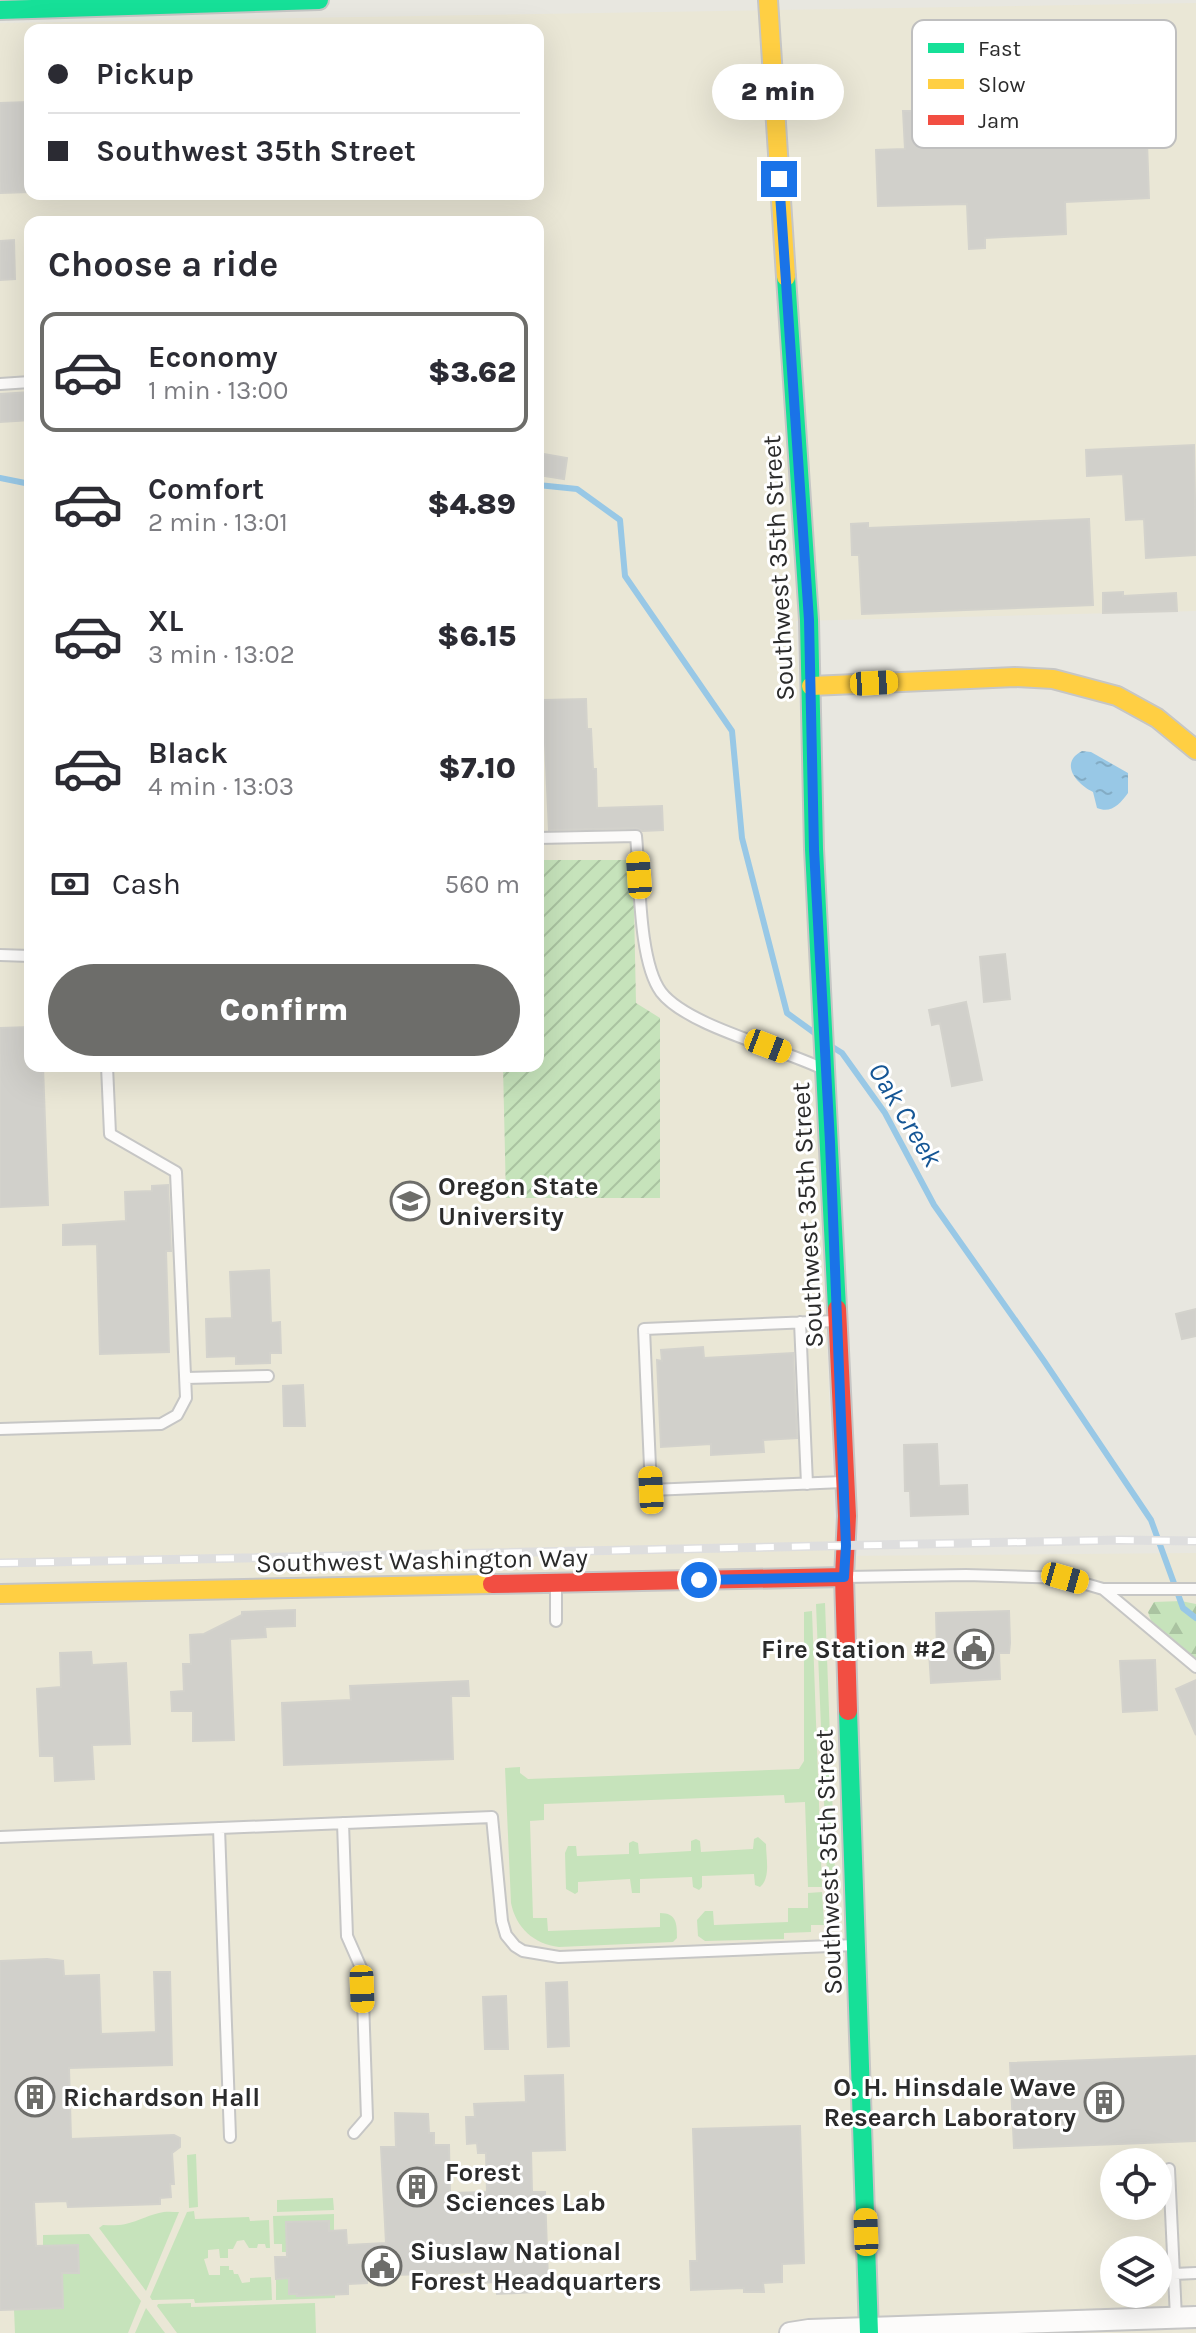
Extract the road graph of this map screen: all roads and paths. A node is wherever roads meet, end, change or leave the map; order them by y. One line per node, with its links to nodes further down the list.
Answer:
1 (319, 0): 3 (main road)
2 (768, 0): 6 (main road, Southwest 35th Street)
3 (0, 10)
4 (24, 382): 5 (lane)
5 (0, 384)
6 (811, 686): 7 (main road); 11 (main road, Southwest 35th Street)
7 (1196, 750)
8 (544, 838): 11 (lane)
9 (0, 955): 10 (lane)
10 (24, 956)
11 (826, 1063): 13 (main road, Southwest 35th Street)
12 (107, 1072): 16 (lane)
13 (838, 1320): 14 (lane); 18 (main road, Southwest 35th Street)
14 (800, 1322): 19 (lane); 19 (lane)
15 (268, 1376): 16 (lane)
16 (186, 1378): 17 (lane)
17 (0, 1429)
18 (845, 1482): 19 (lane); 20 (main road, Southwest 35th Street)
19 (807, 1484)
20 (844, 1577): 21 (main road, Southwest Washington Way); 22 (lane); 30 (main road, Southwest 35th Street)
21 (556, 1583): 24 (main road, Southwest Washington Way); 25 (lane)
22 (1103, 1589): 23 (lane); 26 (lane)
23 (1196, 1589)
24 (0, 1594)
25 (556, 1621)
26 (1196, 1667)
27 (343, 1823): 28 (lane); 30 (lane); 31 (lane)
28 (219, 1828): 29 (lane); 32 (lane)
29 (0, 1837)
30 (858, 1945): 37 (main road, Southwest 35th Street)
31 (354, 2133)
32 (230, 2137)
33 (1171, 2220): 35 (lane)
34 (1196, 2273): 35 (lane)
35 (1174, 2274): 36 (lane)
36 (1186, 2318): 37 (street)
37 (869, 2331): 38 (street)
38 (790, 2333)

